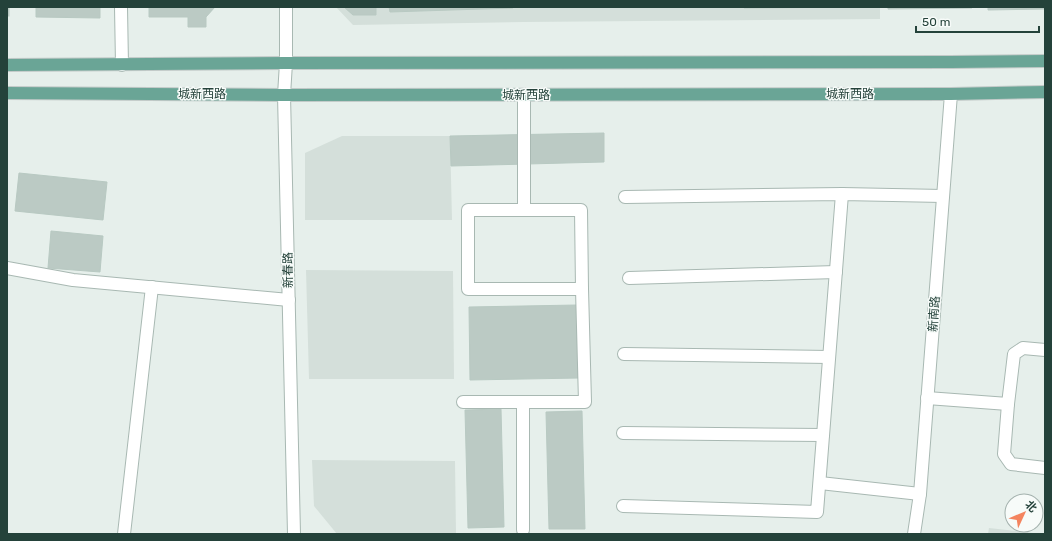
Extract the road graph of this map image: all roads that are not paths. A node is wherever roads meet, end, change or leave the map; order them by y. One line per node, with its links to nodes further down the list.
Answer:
1 (121, 7): 5 (street)
2 (286, 7): 4 (street, 新春路)
3 (1045, 61): 4 (main road)
4 (286, 63): 5 (main road); 11 (street, 新春路)
5 (122, 64): 6 (main road)
6 (7, 65)
7 (1045, 92): 10 (main road, 城新西路)
8 (7, 93): 11 (main road, 城新西路)
9 (524, 94): 10 (main road, 城新西路); 11 (main road, 城新西路); 15 (street)
10 (951, 94): 13 (street, 新南路)
11 (284, 95): 21 (street, 新春路)
12 (842, 194): 13 (street); 14 (street); 17 (street)
13 (943, 196): 25 (street, 新南路)
14 (624, 198)
15 (524, 210): 20 (street); 20 (street)
16 (7, 268): 19 (street)
17 (836, 272): 18 (street); 24 (street)
18 (629, 278)
19 (152, 288): 21 (street); 36 (street)
20 (582, 289): 27 (street)
21 (289, 300): 37 (street, 新春路)
22 (1045, 350): 28 (street)
23 (624, 354): 24 (street)
24 (829, 357): 30 (street)
25 (927, 398): 28 (street); 33 (street, 新南路)
26 (463, 402): 27 (street)
27 (523, 402): 35 (street)
28 (1008, 404): 31 (street)
29 (623, 433): 30 (street)
30 (823, 435): 32 (street)
31 (1045, 468)
32 (820, 483): 33 (street); 34 (street)
33 (920, 494): 38 (street, 新南路)
34 (623, 506)
35 (523, 530)
36 (124, 534)
37 (294, 534)
38 (914, 534)

